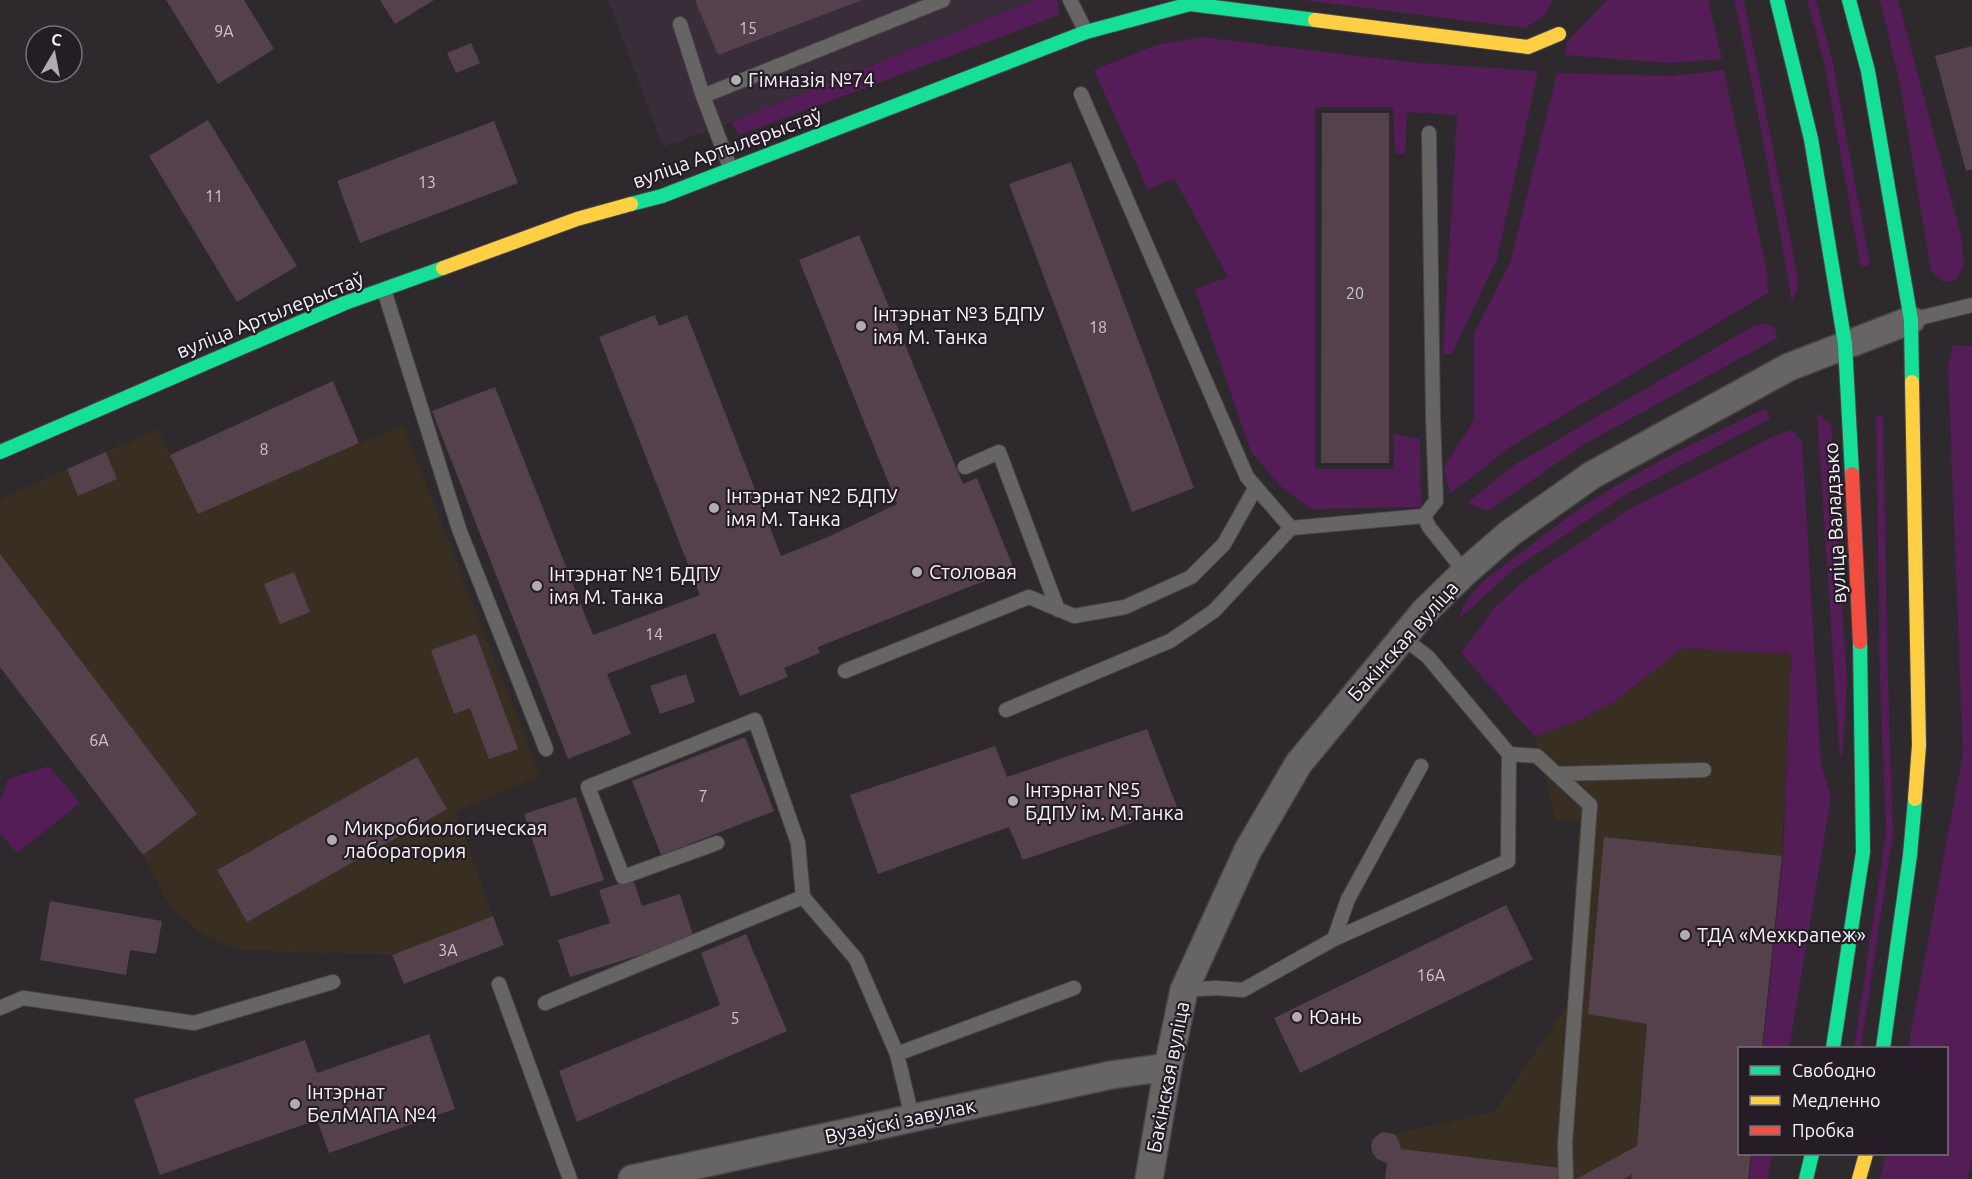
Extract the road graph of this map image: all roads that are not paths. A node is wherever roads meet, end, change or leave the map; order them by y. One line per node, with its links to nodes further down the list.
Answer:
1 (943, 0): 9 (lane)
2 (1070, 0): 6 (lane)
3 (1777, 0): 15 (main road, вуліца Валадзько)
4 (1849, 0): 14 (main road)
5 (680, 24): 9 (lane)
6 (1086, 32): 7 (main road, вуліца Артылерыстаў); 11 (main road, вуліца Артылерыстаў)
7 (1559, 34)
8 (1081, 94): 18 (lane)
9 (703, 96): 11 (lane)
10 (1429, 133): 19 (lane)
11 (731, 170): 12 (main road, вуліца Артылерыстаў)
12 (384, 290): 16 (main road, вуліца Артылерыстаў); 26 (lane)
13 (1972, 305): 14 (lane)
14 (1911, 320): 15 (street, Бакінская вуліца); 41 (main road)
15 (1845, 344): 21 (street, Бакінская вуліца); 40 (main road, вуліца Валадзько)
16 (0, 452)
17 (965, 467): 22 (lane)
18 (1256, 487): 20 (lane); 22 (lane)
19 (1424, 516): 20 (lane); 21 (lane)
20 (1291, 528): 25 (lane)
21 (1465, 572): 23 (street, Бакінская вуліца)
22 (1058, 610): 24 (lane)
23 (1402, 637): 27 (lane); 37 (street, Бакінская вуліца)
24 (845, 671)
25 (1006, 710)
26 (546, 749)
27 (1509, 754): 30 (lane); 33 (lane)
28 (1421, 766): 33 (lane)
29 (1704, 770): 30 (lane)
30 (1556, 774): 50 (lane)
31 (717, 843): 32 (lane)
32 (803, 897): 38 (lane); 42 (lane)
33 (1334, 939): 37 (lane)
34 (333, 982): 39 (lane)
35 (499, 984): 47 (lane)
36 (1074, 988): 42 (lane)
37 (1184, 990): 43 (street, Бакінская вуліца)
38 (545, 1003)
39 (0, 1008)
40 (1833, 1047)
41 (1883, 1047)
42 (897, 1054): 44 (lane)
43 (1168, 1066): 44 (street, Вузаўскі завулак); 49 (street, Бакінская вуліца)
44 (912, 1117): 48 (street, Вузаўскі завулак)
45 (1812, 1155): 51 (main road)
46 (1866, 1155): 52 (main road)
47 (570, 1179)
48 (632, 1179)
49 (1149, 1179)
50 (1566, 1179)
51 (1806, 1179)
52 (1859, 1179)

